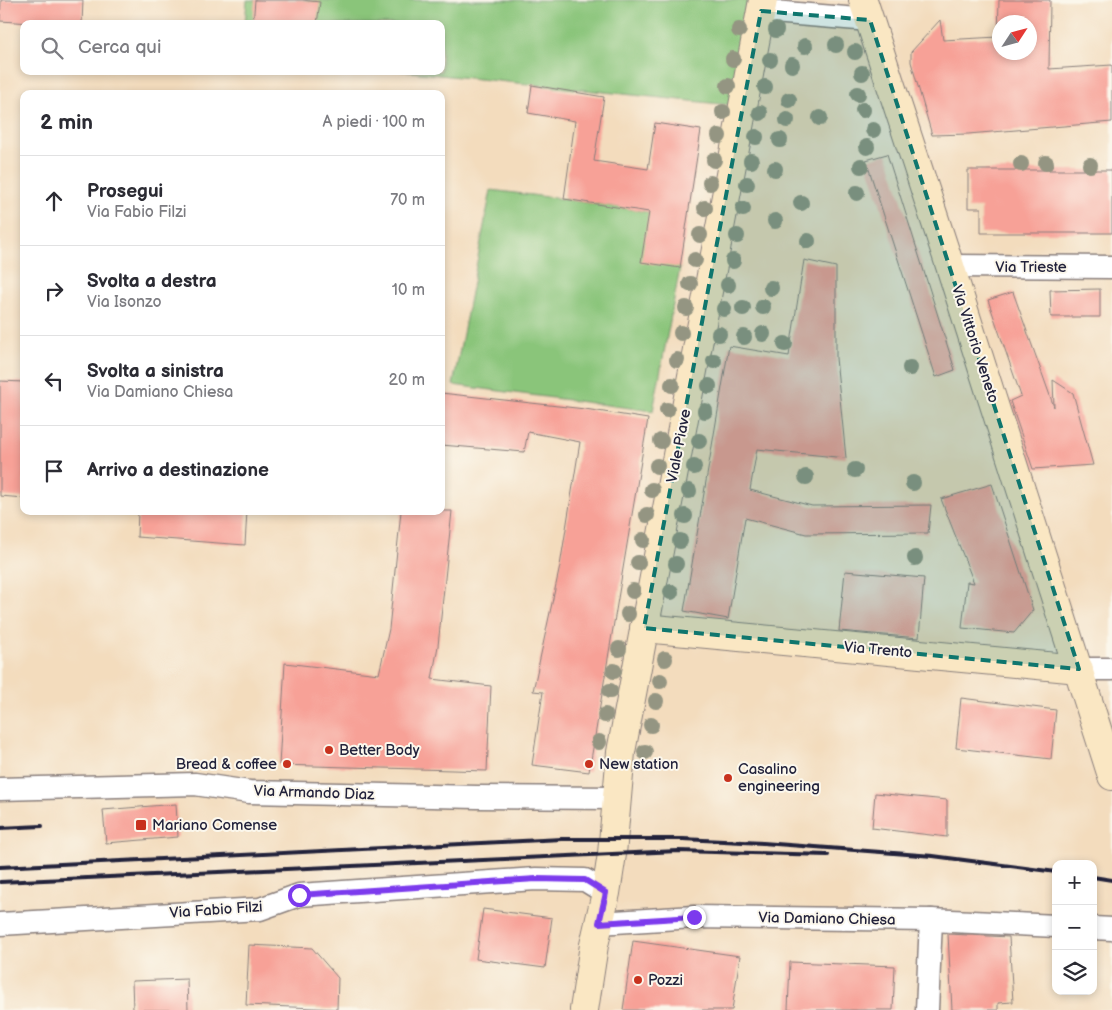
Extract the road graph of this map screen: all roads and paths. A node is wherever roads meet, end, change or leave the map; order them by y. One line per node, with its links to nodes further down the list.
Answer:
1 (762, 6): 2 (street); 5 (street, Viale Piave)
2 (866, 10): 3 (street, Via Vittorio Veneto)
3 (950, 266): 4 (street, Via Trieste); 6 (street, Via Vittorio Veneto)
4 (1112, 267)
5 (644, 628): 6 (street, Via Trento); 10 (street, Viale Piave)
6 (1079, 669): 7 (street, Via Trento); 8 (street, Via Vittorio Veneto)
7 (1112, 669)
8 (1112, 776)
9 (4, 787): 10 (street, Via Armando Diaz)
10 (617, 798): 11 (street, Viale Piave)
11 (606, 893): 13 (street, Viale Piave); 14 (street, Via Fabio Filzi)
12 (931, 920): 13 (street, Via Damiano Chiesa); 15 (street, Via Damiano Chiesa); 19 (street)
13 (599, 923): 18 (street, Viale Piave)
14 (0, 924)
15 (1052, 926)
16 (1097, 928): 17 (street)
17 (1112, 929)
18 (584, 1010)
19 (928, 1010)

